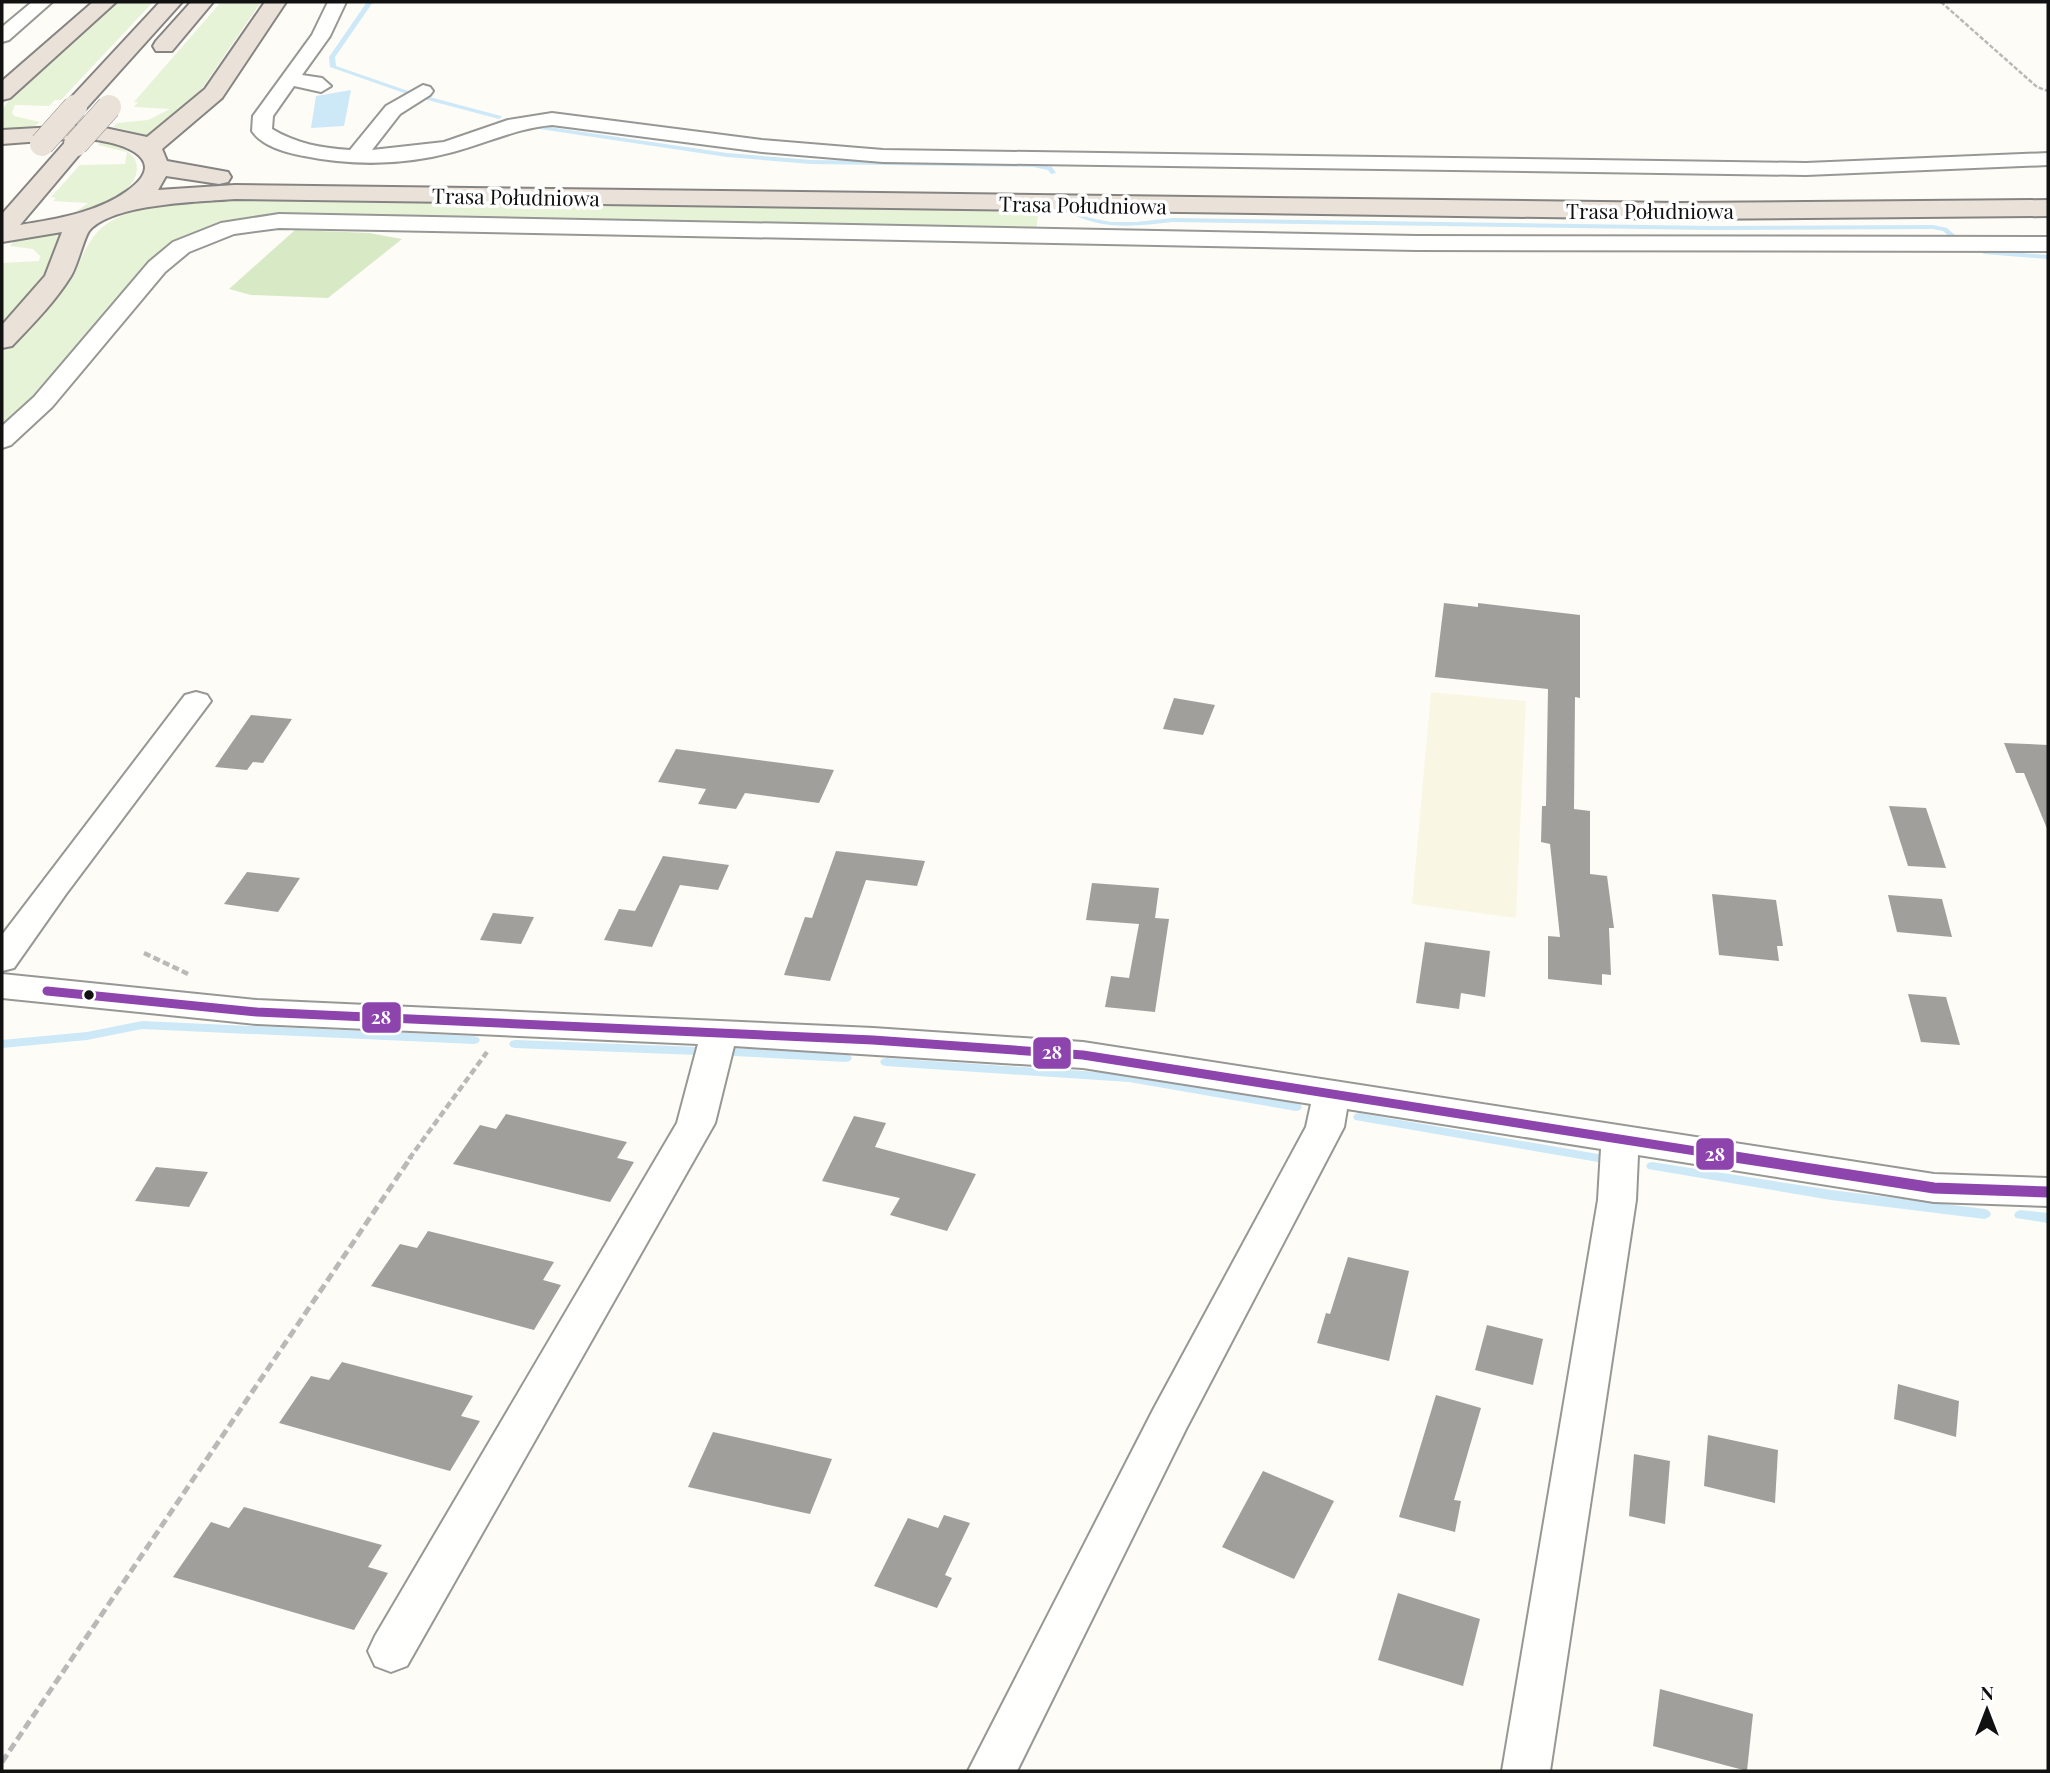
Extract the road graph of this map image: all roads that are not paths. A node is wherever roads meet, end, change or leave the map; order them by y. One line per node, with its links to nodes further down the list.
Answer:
1 (43, 2): 7 (street)
2 (105, 2): 13 (highway)
3 (171, 2): 17 (highway, bridge)
4 (202, 2): 8 (highway)
5 (275, 2): 19 (highway)
6 (337, 2): 9 (street)
7 (2, 36)
8 (150, 61)
9 (288, 80): 10 (street); 18 (street)
10 (321, 86)
11 (125, 89): 25 (highway, bridge)
12 (423, 91): 18 (street)
13 (2, 93)
14 (759, 127): 16 (street)
15 (2, 136): 19 (highway, Trasa Południowa)
16 (740, 143): 18 (street); 20 (street)
17 (34, 153)
18 (357, 155)
19 (153, 158): 21 (highway, Trasa Południowa); 22 (highway)
20 (2048, 159)
21 (2048, 190)
22 (119, 205): 23 (highway, Trasa Południowa); 24 (highway)
23 (2048, 208)
24 (92, 217): 25 (highway); 27 (highway)
25 (2, 232)
26 (2048, 244): 28 (street)
27 (2, 340)
28 (2, 440)
29 (196, 701): 30 (street)
30 (2, 960)
31 (2, 986): 32 (street)
32 (719, 1034): 33 (street); 36 (street)
33 (1331, 1094): 34 (street); 37 (street)
34 (1620, 1139): 35 (street); 38 (street)
35 (2048, 1192)
36 (391, 1651)
37 (992, 1771)
38 (1526, 1771)

